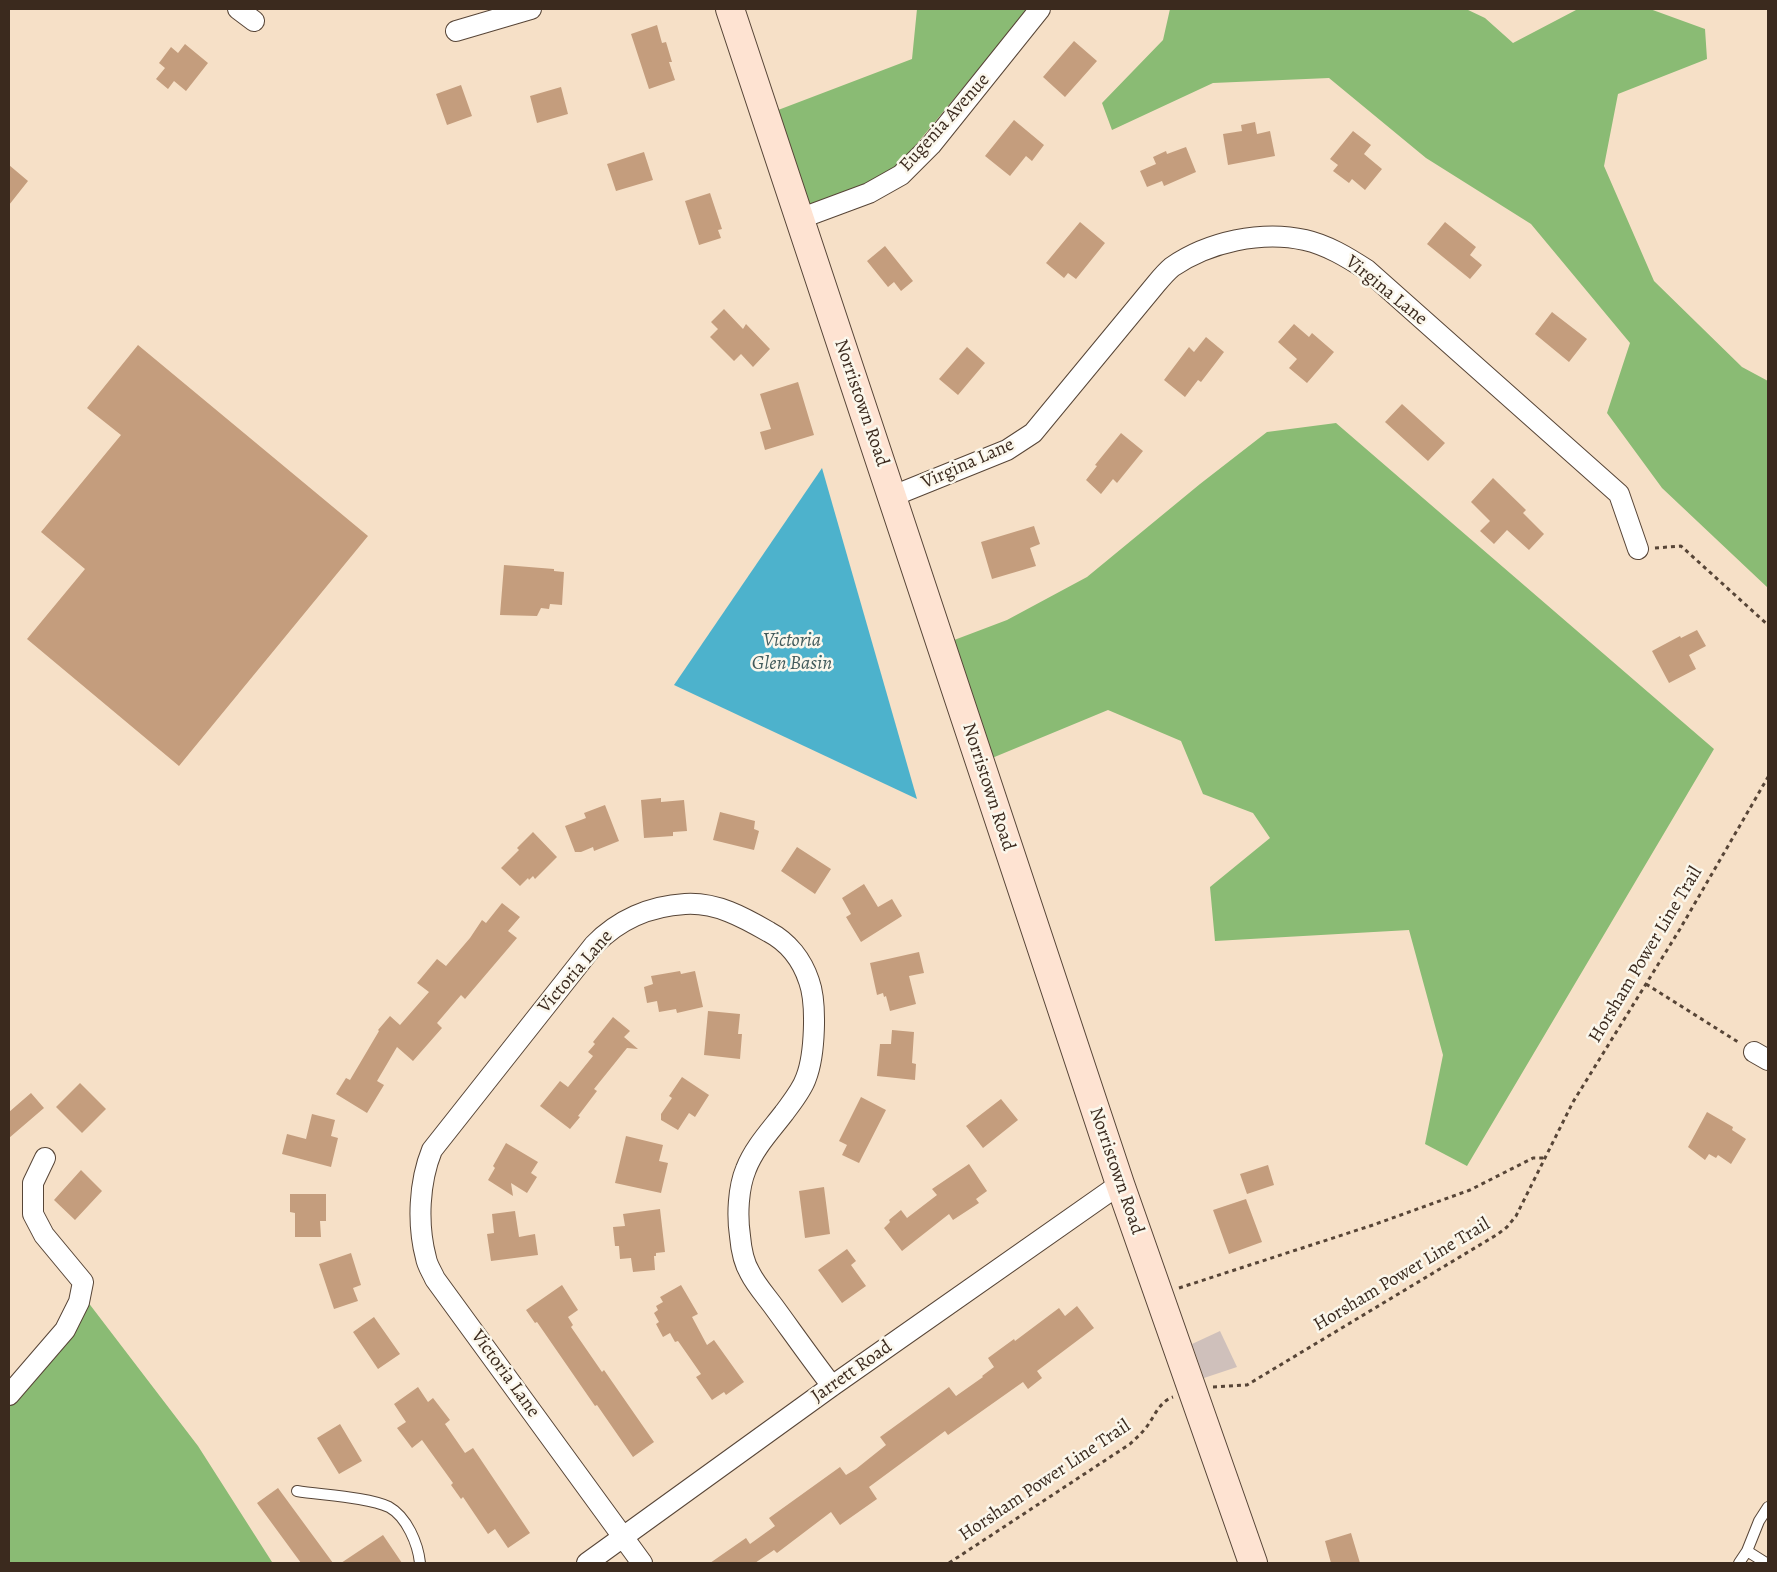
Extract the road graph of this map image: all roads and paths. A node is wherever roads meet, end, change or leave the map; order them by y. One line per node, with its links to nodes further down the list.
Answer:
1 (531, 9): 4 (street)
2 (730, 9): 5 (main road, Norristown Road)
3 (1040, 9): 5 (street, Eugenia Avenue)
4 (456, 31)
5 (799, 219): 6 (main road, Norristown Road)
6 (892, 496): 7 (street, Virgina Lane); 14 (main road, Norristown Road)
7 (1638, 549): 8 (path)
8 (1768, 625)
9 (1768, 777): 10 (path, Horsham Power Line Trail)
10 (1646, 984): 11 (path); 13 (path, Horsham Power Line Trail)
11 (1761, 1056)
12 (45, 1158): 18 (street)
13 (1545, 1158): 15 (path); 17 (path, Horsham Power Line Trail)
14 (1120, 1184): 16 (street, Jarrett Road); 17 (main road, Norristown Road)
15 (1171, 1292)
16 (832, 1386): 21 (street, Jarrett Road); 21 (street, Victoria Lane)
17 (1193, 1391): 26 (path, Horsham Power Line Trail); 27 (main road, Norristown Road)
18 (9, 1396)
19 (297, 1491): 23 (lane)
20 (1768, 1507): 22 (lane)
21 (623, 1537): 24 (street, Jarrett Road); 25 (street, Victoria Lane)
22 (1747, 1551): 28 (lane); 29 (lane)
23 (420, 1563)
24 (588, 1563)
25 (642, 1563)
26 (949, 1563)
27 (1253, 1563)
28 (1739, 1563)
29 (1766, 1563)

